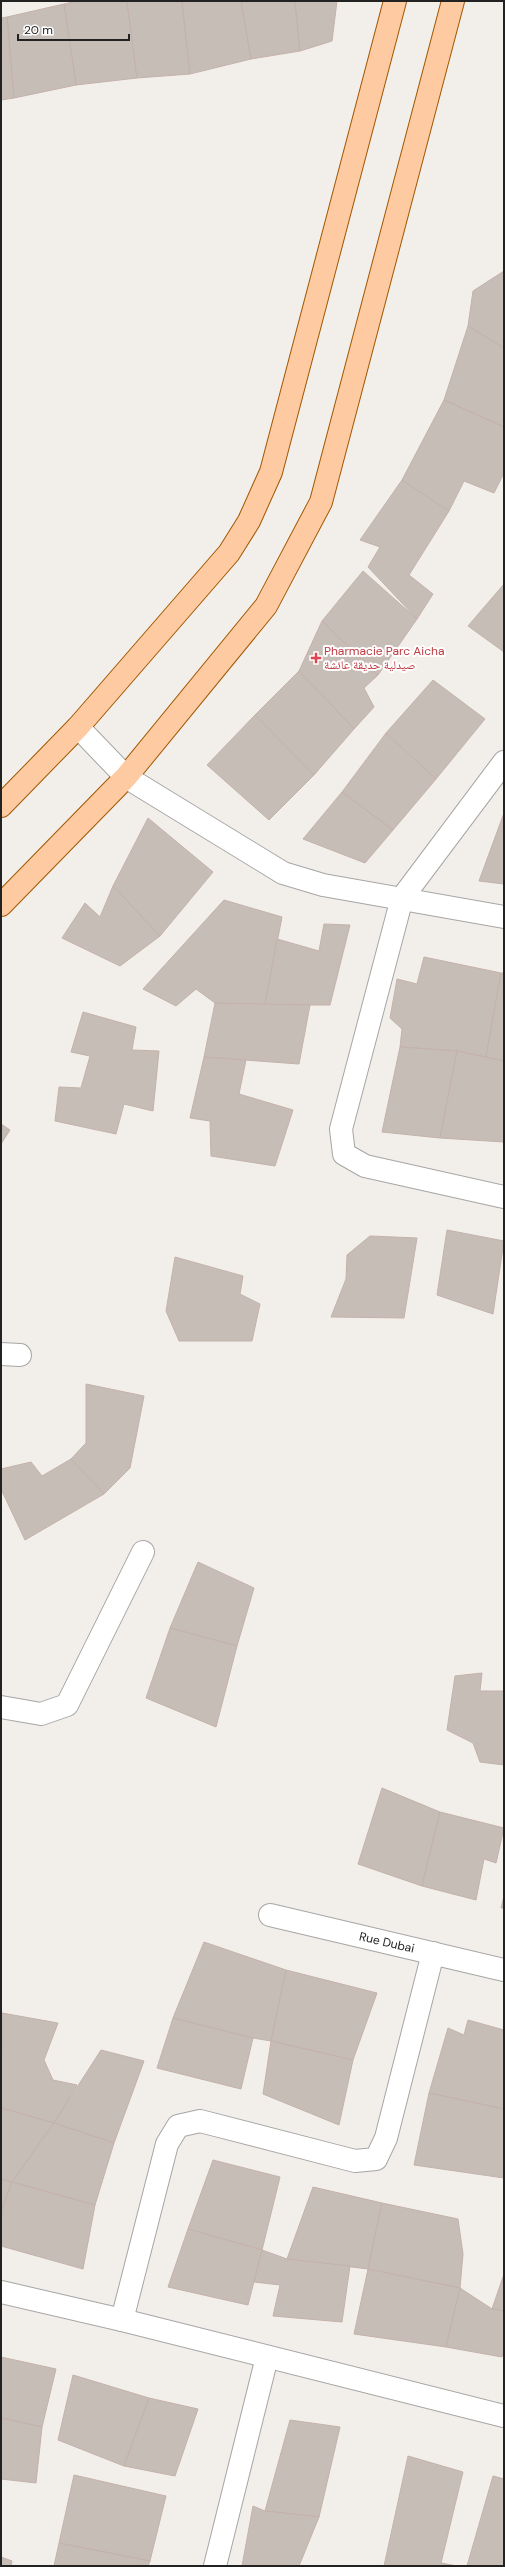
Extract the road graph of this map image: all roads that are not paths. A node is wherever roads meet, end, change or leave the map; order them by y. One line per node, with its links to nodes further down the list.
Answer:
1 (395, 1): 3 (main road)
2 (453, 1): 5 (main road)
3 (78, 727): 5 (street); 6 (main road)
4 (504, 762): 7 (street)
5 (126, 776): 7 (street); 8 (main road)
6 (1, 806)
7 (402, 898): 9 (street); 10 (street)
8 (1, 905)
9 (504, 917)
10 (504, 1197)
11 (143, 1552): 12 (street)
12 (1, 1707)
13 (270, 1915): 14 (street, Rue Dubai)
14 (433, 1953): 15 (street, Rue Dubai); 17 (street)
15 (504, 1970)
16 (1, 2292): 17 (street)
17 (122, 2320): 18 (street)
18 (267, 2357): 19 (street); 20 (street)
19 (504, 2416)
20 (215, 2566)

